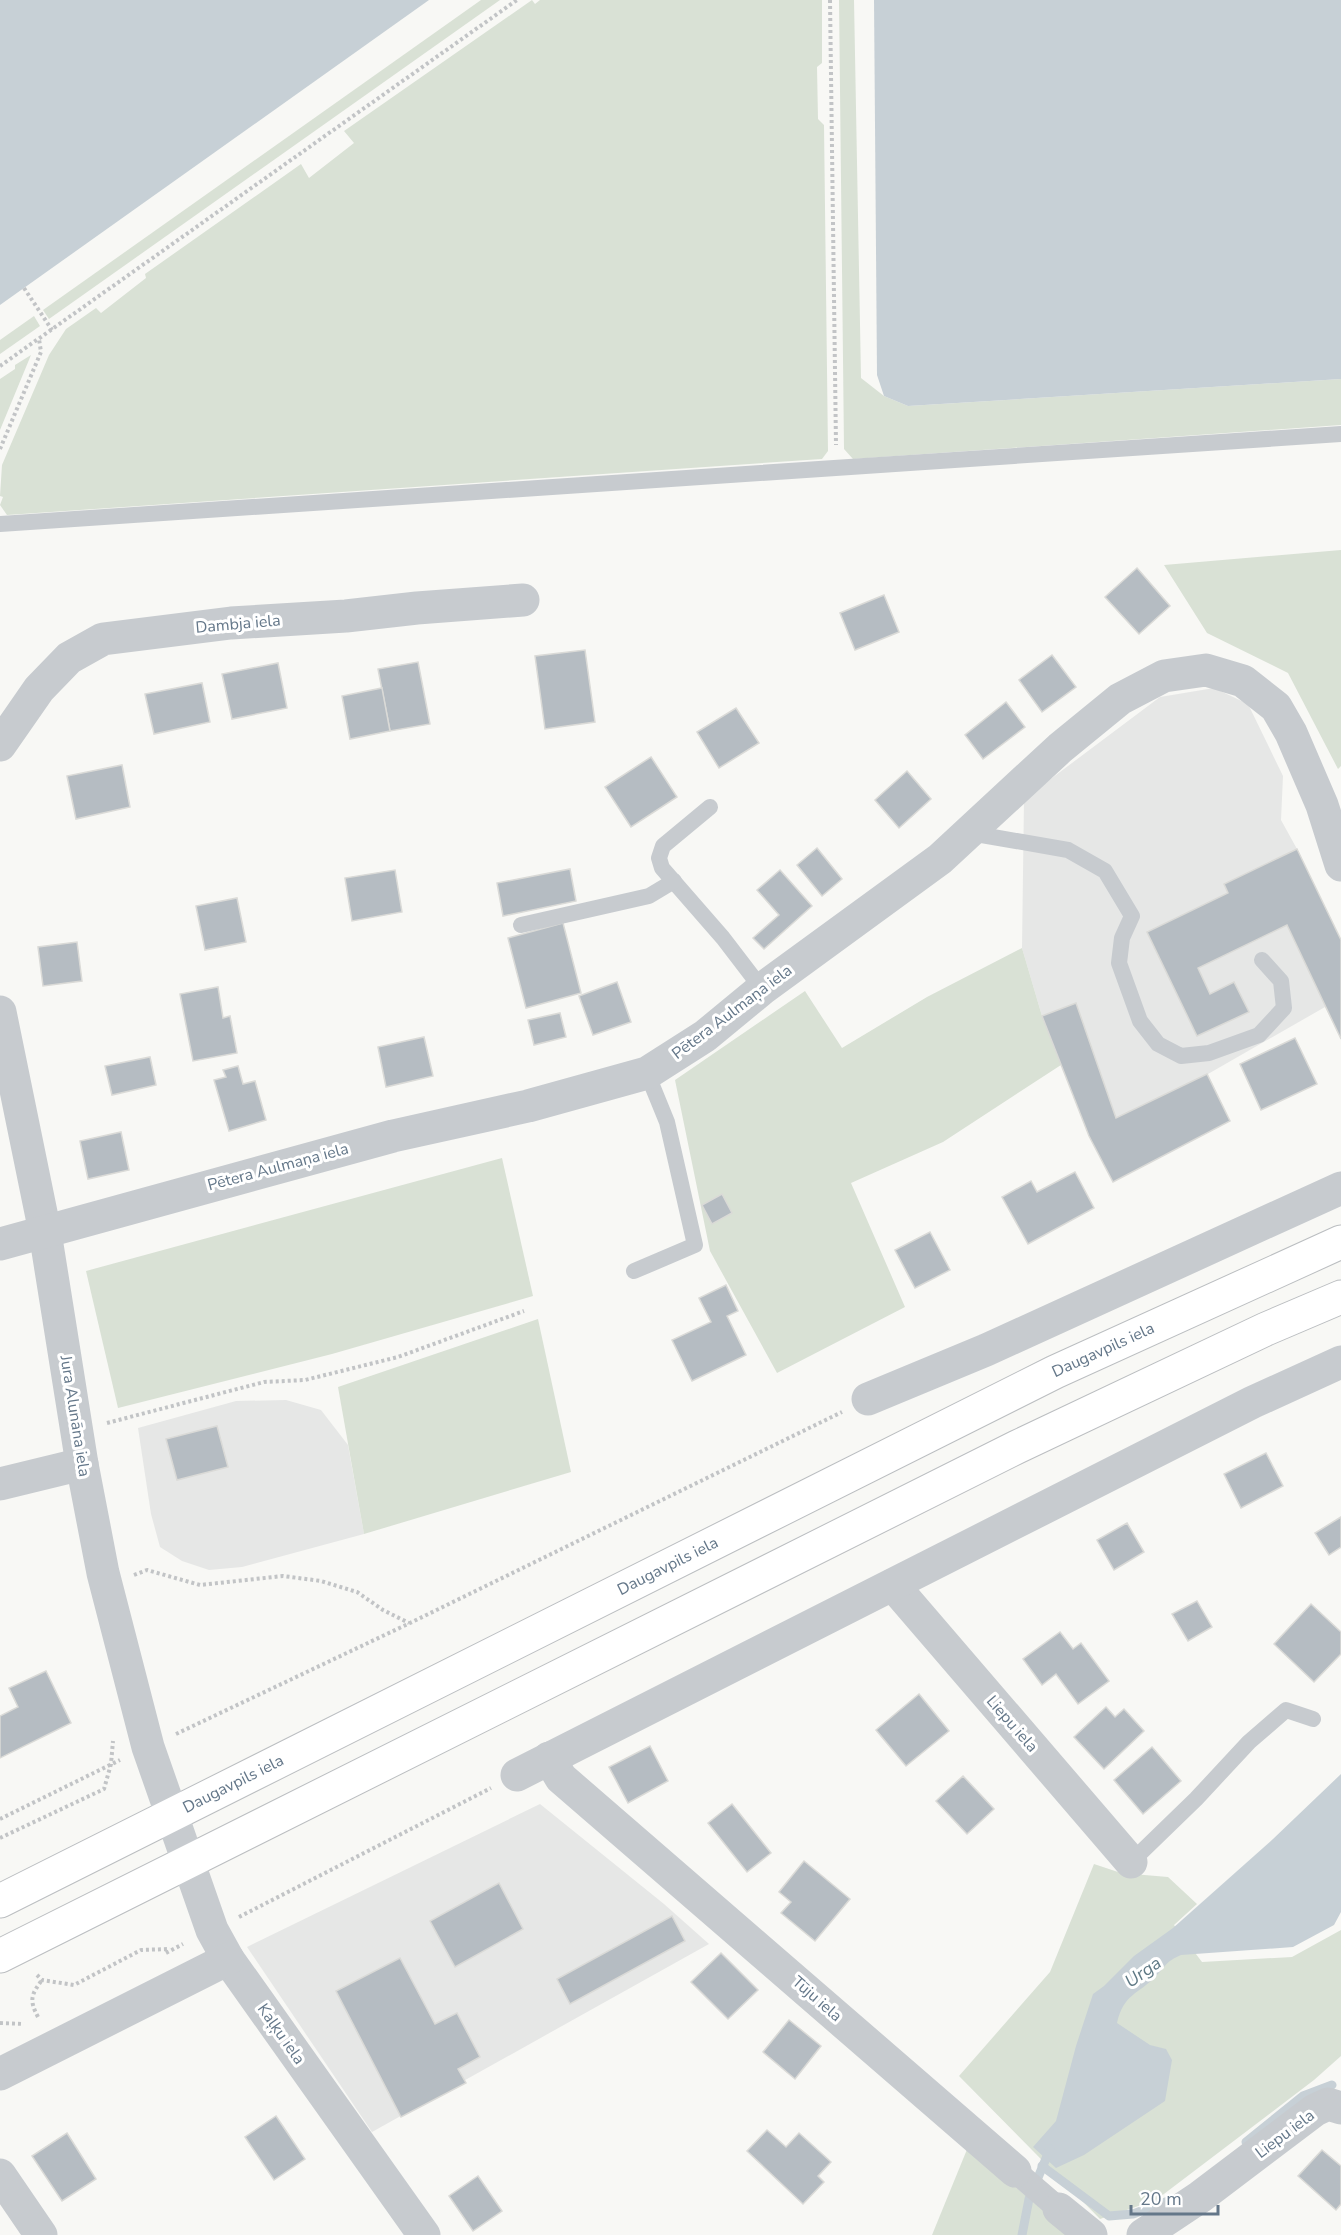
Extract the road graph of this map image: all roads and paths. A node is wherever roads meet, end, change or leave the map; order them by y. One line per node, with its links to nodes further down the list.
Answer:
1 (517, 0): 4 (path)
2 (830, 0): 9 (path)
3 (24, 288): 4 (path)
4 (52, 330): 5 (path)
5 (39, 339): 6 (path); 8 (path)
6 (0, 366)
7 (1341, 435): 9 (lane)
8 (0, 449)
9 (836, 467): 10 (lane)
10 (0, 524)
11 (523, 600): 12 (street, Dambja iela)
12 (0, 745)
13 (1331, 798): 15 (street, Pētera Aulmaņa iela); 16 (street, Pētera Aulmaņa iela)
14 (710, 807): 17 (lane)
15 (970, 833): 19 (lane); 20 (street, Pētera Aulmaņa iela)
16 (1341, 865)
17 (674, 881): 18 (lane); 20 (lane)
18 (521, 925)
19 (1262, 960)
20 (762, 989): 22 (street, Pētera Aulmaņa iela)
21 (0, 1012): 24 (street, Jura Alunāna iela)
22 (647, 1073): 24 (street, Pētera Aulmaņa iela); 27 (lane)
23 (1341, 1188): 31 (street)
24 (45, 1232): 26 (street, Pētera Aulmaņa iela); 32 (street, Jura Alunāna iela)
25 (1341, 1242): 44 (highway, Daugavpils iela)
26 (0, 1244)
27 (634, 1270)
28 (1341, 1297): 47 (highway)
29 (524, 1311): 32 (path)
30 (1341, 1362): 36 (street)
31 (868, 1399): 37 (path)
32 (77, 1431): 33 (street, Jura Alunāna iela)
33 (82, 1464): 34 (street); 35 (street, Jura Alunāna iela)
34 (0, 1484)
35 (103, 1573): 37 (path); 44 (street, Jura Alunāna iela)
36 (892, 1586): 41 (street); 48 (street, Liepu iela)
37 (410, 1623): 39 (path)
38 (1313, 1719): 48 (lane)
39 (174, 1734)
40 (127, 1756): 42 (path)
41 (549, 1758): 43 (street); 64 (street, Tūju iela)
42 (111, 1764): 45 (path); 46 (path)
43 (517, 1774): 50 (path)
44 (172, 1815): 47 (street, Kaļķu iela); 49 (highway, Daugavpils iela)
45 (0, 1819)
46 (0, 1838)
47 (189, 1861): 50 (street, Kaļķu iela); 52 (highway)
48 (1131, 1862)
49 (0, 1901)
50 (212, 1930): 51 (path); 54 (street, Kaļķu iela)
51 (171, 1949): 53 (path); 56 (path)
52 (0, 1956)
53 (161, 1956)
54 (228, 1959): 62 (street); 68 (street, Kaļķu iela)
55 (37, 1975): 56 (path)
56 (42, 1980): 58 (path)
57 (48, 2012): 58 (path)
58 (38, 2017): 60 (path)
59 (0, 2023): 60 (path)
60 (24, 2024): 61 (path)
61 (17, 2028)
62 (0, 2074)
63 (1341, 2108): 70 (street, Liepu iela)
64 (1015, 2171): 66 (street, Tūju iela)
65 (0, 2175): 67 (street)
66 (1059, 2209): 69 (street, Tūju iela)
67 (41, 2235)
68 (424, 2235)
69 (1091, 2235)
70 (1143, 2235)

